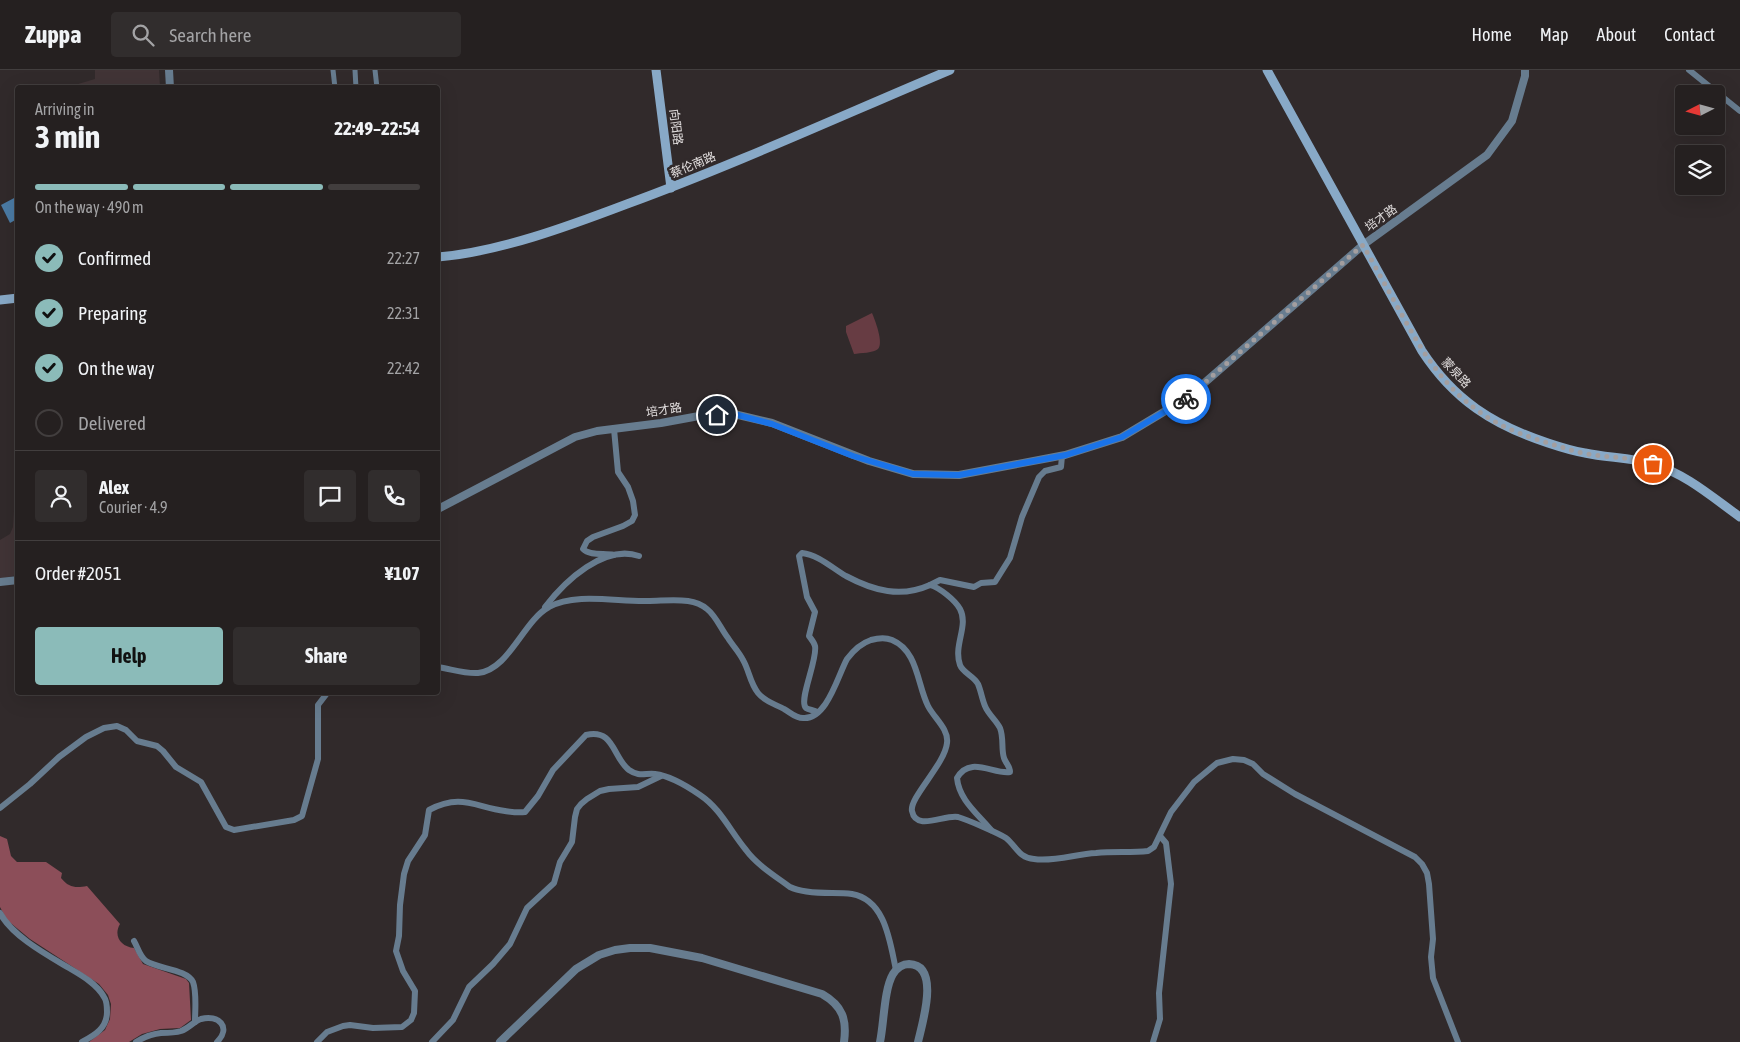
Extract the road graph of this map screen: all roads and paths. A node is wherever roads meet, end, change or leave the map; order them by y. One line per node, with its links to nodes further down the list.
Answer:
1 (169, 70): 10 (street)
2 (333, 70): 11 (street)
3 (355, 70): 12 (street)
4 (375, 70): 13 (street)
5 (656, 70): 15 (main road, 向阳路)
6 (950, 70): 15 (main road, 蔡伦南路)
7 (1266, 70): 16 (main road, 蒙泉路)
8 (1525, 70): 16 (street, 培才路)
9 (1689, 70): 14 (street)
10 (170, 85)
11 (335, 85)
12 (356, 85)
13 (377, 85)
14 (1740, 111)
15 (671, 188): 17 (main road, 蔡伦南路)
16 (1363, 245): 21 (street, 培才路); 23 (main road, 蒙泉路)
17 (440, 257)
18 (15, 298): 19 (main road)
19 (0, 300)
20 (614, 429): 21 (street, 培才路); 22 (street, 培才路); 24 (street)
21 (1062, 456): 28 (street)
22 (440, 509)
23 (1740, 517)
24 (614, 554): 25 (street); 29 (street)
25 (639, 556)
26 (15, 580): 27 (street)
27 (0, 582)
28 (930, 585): 32 (street); 35 (street)
29 (542, 612): 30 (street); 32 (street)
30 (440, 667)
31 (326, 695): 34 (street)
32 (817, 712): 35 (street)
33 (661, 776): 39 (street); 44 (street); 45 (street)
34 (0, 808)
35 (991, 831): 36 (street)
36 (1160, 836): 50 (street); 51 (street)
37 (0, 914): 41 (street)
38 (134, 941): 40 (street)
39 (896, 970): 48 (street); 49 (street)
40 (195, 1022): 42 (street); 43 (street)
41 (82, 1042)
42 (136, 1042)
43 (217, 1042)
44 (317, 1042)
45 (432, 1042)
46 (500, 1042): 47 (street)
47 (844, 1042)
48 (880, 1042)
49 (918, 1042)
50 (1153, 1042)
51 (1458, 1042)

